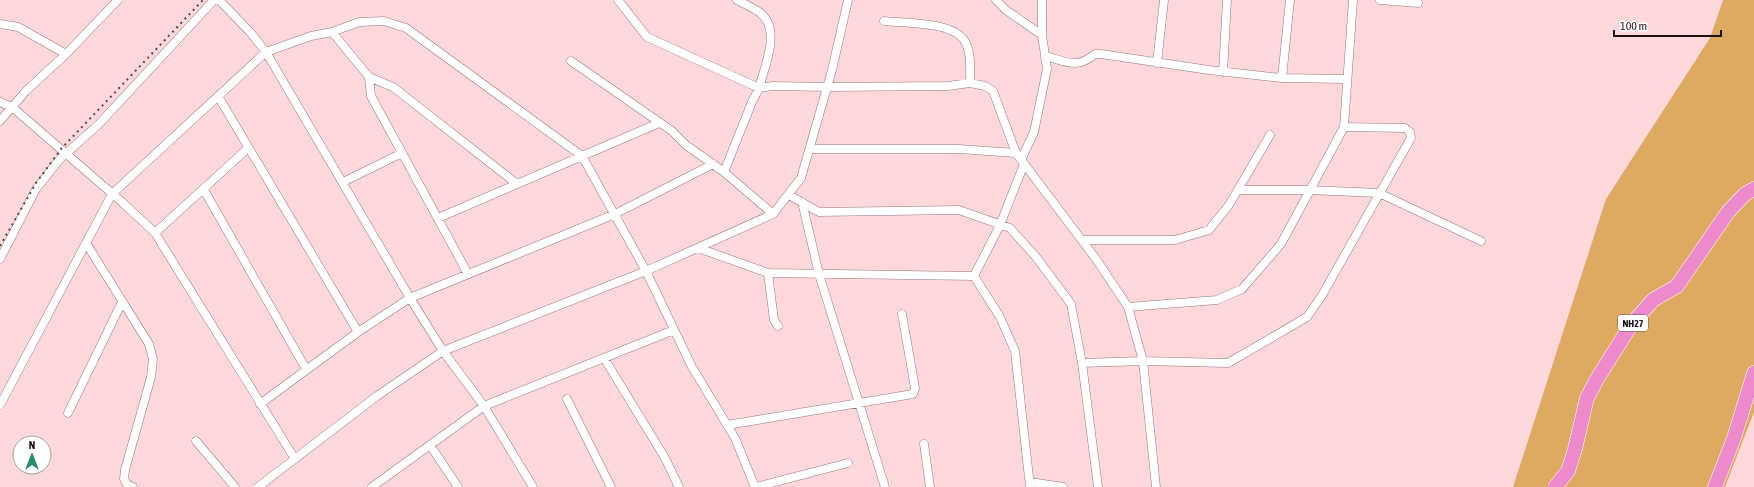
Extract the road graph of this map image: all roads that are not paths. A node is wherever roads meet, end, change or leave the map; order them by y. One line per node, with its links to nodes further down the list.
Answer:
1 (118, 0): 20 (street)
2 (214, 0): 42 (street)
3 (219, 0): 19 (street)
4 (618, 0): 30 (street)
5 (736, 0): 30 (street)
6 (848, 0): 29 (street)
7 (996, 0): 18 (street)
8 (1042, 0): 18 (street)
9 (1164, 0): 23 (street)
10 (1227, 0): 24 (street)
11 (1290, 0): 26 (street)
12 (1353, 0): 27 (street)
13 (1380, 0): 14 (street)
14 (1418, 3)
15 (884, 21): 28 (street)
16 (0, 24): 20 (street)
17 (332, 32): 19 (street); 25 (street); 43 (street)
18 (1042, 35): 21 (street)
19 (266, 52): 31 (street); 47 (street)
20 (66, 54): 33 (street)
21 (1045, 56): 23 (street); 44 (street)
22 (571, 61): 35 (street)
23 (1157, 63): 24 (street)
24 (1223, 72): 26 (street)
25 (369, 77): 40 (street); 48 (street)
26 (1282, 78): 27 (street)
27 (1347, 79): 36 (street)
28 (970, 83): 29 (street); 41 (street)
29 (827, 87): 30 (street); 39 (street)
30 (759, 88): 46 (street)
31 (218, 96): 38 (street); 54 (street)
32 (0, 102): 33 (street)
33 (12, 107): 34 (street); 42 (street)
34 (0, 121)
35 (659, 123): 43 (street); 45 (street)
36 (1344, 127): 52 (street); 53 (street)
37 (1270, 135): 51 (street)
38 (248, 148): 50 (street); 78 (street)
39 (810, 149): 41 (street); 55 (street)
40 (402, 153): 47 (street); 59 (street)
41 (1016, 153): 44 (street)
42 (65, 154): 54 (street); 66 (street)
43 (582, 156): 48 (street); 57 (street)
44 (1023, 162): 60 (street); 62 (street)
45 (713, 164): 46 (street); 57 (street)
46 (724, 172): 58 (street)
47 (343, 182): 72 (street)
48 (517, 184): 59 (street)
49 (1754, 189): 112 (highway, NH27)
50 (204, 190): 61 (street); 83 (street)
51 (1238, 190): 52 (street); 62 (street)
52 (1309, 190): 53 (street); 74 (street)
53 (1379, 193): 63 (street); 81 (street)
54 (112, 194): 61 (street); 64 (street)
55 (789, 195): 56 (street); 58 (street)
56 (802, 202): 60 (street); 70 (street)
57 (615, 214): 67 (street); 69 (street)
58 (773, 214): 65 (street)
59 (438, 218): 69 (street)
60 (1000, 225): 71 (street); 82 (street)
61 (155, 233): 87 (street)
62 (1082, 240): 74 (street)
63 (1481, 241)
64 (86, 244): 73 (street); 88 (street)
65 (698, 248): 67 (street); 68 (street)
66 (0, 258)
67 (646, 271): 77 (street); 79 (street)
68 (768, 273): 70 (street); 76 (street)
69 (468, 274): 72 (street)
70 (819, 274): 71 (street); 86 (street)
71 (974, 276): 97 (street)
72 (410, 298): 78 (street); 79 (street)
73 (122, 302): 90 (street); 98 (street)
74 (1128, 307): 81 (street)
75 (902, 314): 86 (street)
76 (778, 326)
77 (674, 330): 80 (street); 91 (street)
78 (358, 332): 83 (street)
79 (443, 351): 89 (street); 95 (street)
80 (604, 358): 89 (street); 105 (street)
81 (1143, 361): 82 (street); 111 (street)
82 (1082, 364): 110 (street)
83 (306, 369): 87 (street)
84 (1754, 373): 113 (highway)
85 (567, 399): 104 (street)
86 (860, 403): 91 (street); 107 (street)
87 (260, 404): 95 (street)
88 (0, 405)
89 (484, 406): 94 (street); 103 (street)
90 (68, 414)
91 (727, 425): 106 (street)
92 (196, 441): 99 (street)
93 (924, 444): 108 (street)
94 (430, 445): 101 (street); 102 (street)
95 (295, 459): 100 (street)
96 (848, 464): 106 (street)
97 (1030, 485): 109 (street)
98 (133, 487)
99 (235, 487)
100 (258, 487)
101 (372, 487)
102 (458, 487)
103 (532, 487)
104 (611, 487)
105 (679, 487)
106 (756, 487)
107 (886, 487)
108 (930, 487)
109 (1063, 487)
110 (1098, 487)
111 (1156, 487)
112 (1555, 487)
113 (1715, 487)

